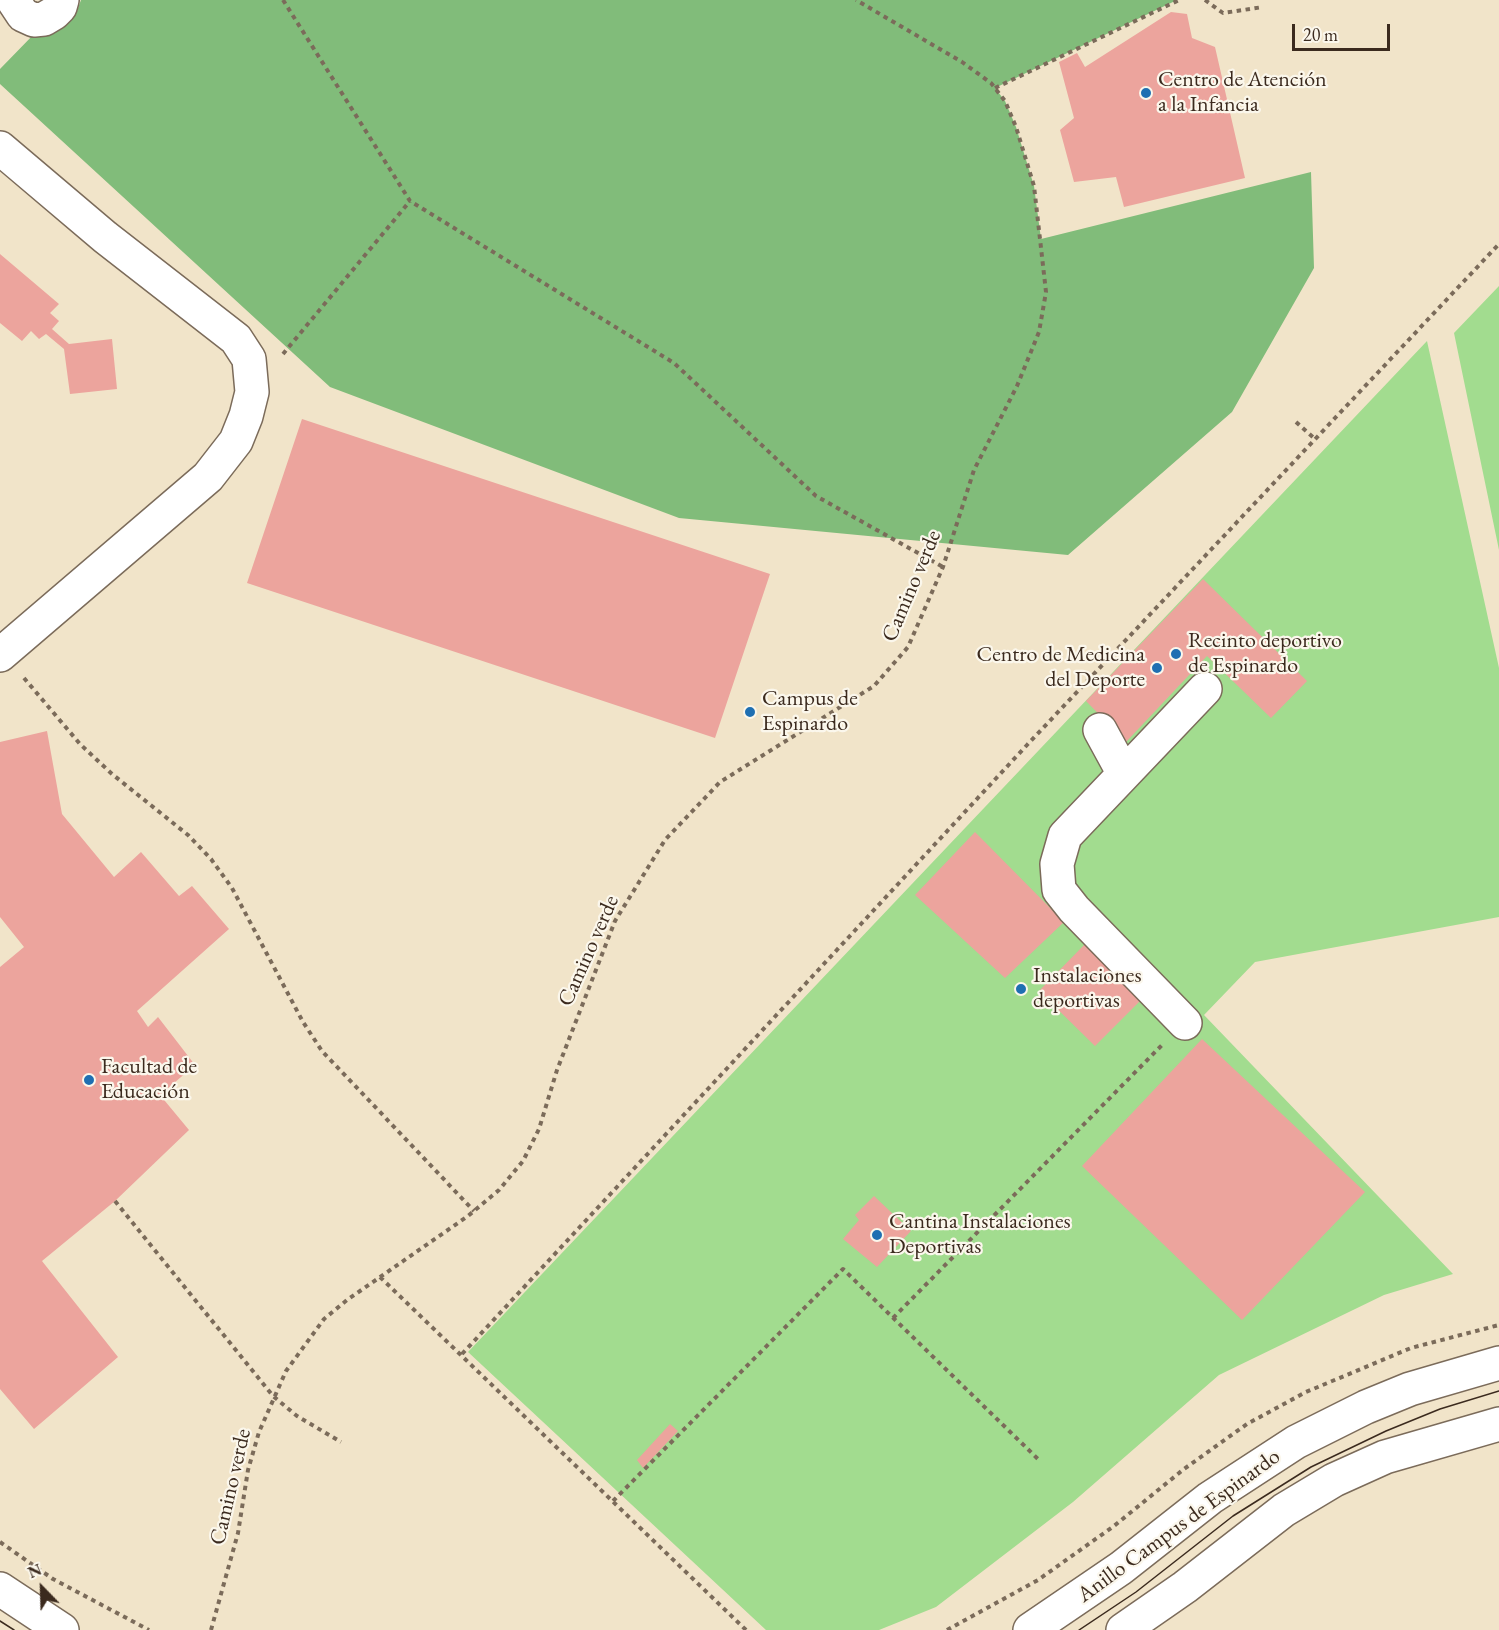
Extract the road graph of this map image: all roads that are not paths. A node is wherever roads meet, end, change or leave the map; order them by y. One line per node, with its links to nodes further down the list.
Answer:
1 (12, 0): 2 (street)
2 (62, 0)
3 (0, 148): 4 (street)
4 (1, 654)
5 (1205, 689): 7 (street)
6 (1100, 730): 7 (street)
7 (1124, 774): 8 (street)
8 (1185, 1023)
9 (1499, 1363): 13 (street, Anillo Campus de Espinardo)
10 (1499, 1424): 14 (street)
11 (0, 1589): 12 (street)
12 (62, 1630)
13 (1030, 1630)
14 (1123, 1630)

